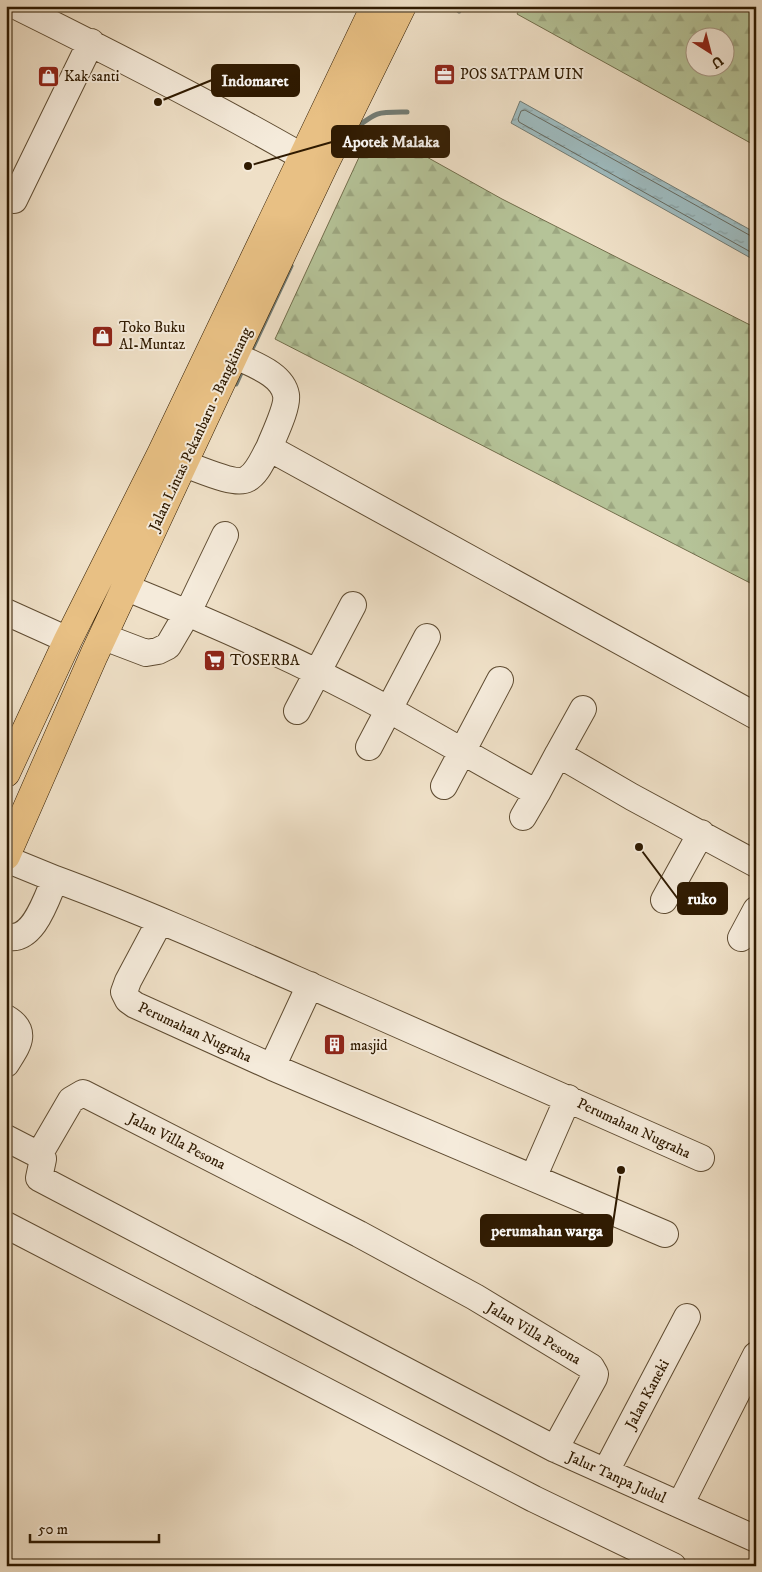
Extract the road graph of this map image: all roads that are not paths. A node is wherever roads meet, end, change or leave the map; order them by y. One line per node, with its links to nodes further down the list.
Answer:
1 (16, 6): 4 (street)
2 (375, 6): 6 (highway, Jalan Lintas Pekanbaru - Bangkinang)
3 (402, 6): 8 (highway, Jalan Lintas Pekanbaru - Bangkinang)
4 (49, 13): 5 (street)
5 (90, 42): 6 (street); 7 (street)
6 (303, 158): 18 (highway, Jalan Lintas Pekanbaru - Bangkinang)
7 (14, 200)
8 (234, 355): 9 (street); 10 (highway, Jalan Lintas Pekanbaru - Bangkinang)
9 (269, 448): 10 (street); 24 (street)
10 (184, 464): 12 (highway, Jalan Lintas Pekanbaru - Bangkinang)
11 (226, 535): 15 (street)
12 (127, 588): 15 (street); 16 (highway, Jalan Lintas Pekanbaru - Bangkinang)
13 (353, 605): 19 (street)
14 (6, 612): 18 (street)
15 (188, 612): 16 (street); 19 (street)
16 (104, 637): 33 (highway, Jalan Lintas Pekanbaru - Bangkinang)
17 (427, 637): 21 (street)
18 (68, 640): 28 (highway, Jalan Lintas Pekanbaru - Bangkinang)
19 (317, 673): 21 (street); 23 (street)
20 (500, 680): 26 (street)
21 (388, 709): 25 (street); 26 (street)
22 (583, 710): 27 (street)
23 (297, 711)
24 (756, 716)
25 (369, 747)
26 (462, 752): 29 (street); 30 (street)
27 (558, 754): 30 (street); 32 (street)
28 (6, 773)
29 (444, 786)
30 (536, 793): 31 (street)
31 (523, 816)
32 (701, 833): 34 (street); 36 (street)
33 (6, 857): 35 (street)
34 (756, 864)
35 (55, 879): 38 (street); 39 (street)
36 (664, 900)
37 (756, 910): 40 (street)
38 (160, 921): 41 (street, Perumahan Nugraha); 44 (street, Perumahan Nugraha)
39 (6, 936)
40 (741, 938)
41 (310, 986): 44 (street); 45 (street, Perumahan Nugraha)
42 (8, 1019): 43 (street)
43 (6, 1064)
44 (272, 1067): 49 (street, Perumahan Nugraha)
45 (568, 1098): 48 (street, Perumahan Nugraha); 49 (street, Perumahan Nugraha)
46 (6, 1138): 47 (street)
47 (39, 1155): 54 (street, Jalan Villa Pesona); 54 (street, Jalan Villa Pesona)
48 (701, 1158)
49 (532, 1178): 51 (street, Perumahan Nugraha)
50 (6, 1225): 58 (street)
51 (665, 1234)
52 (687, 1317): 55 (street, Jalan Kaneki)
53 (756, 1355): 56 (street, Jalur Tanpa Judul)
54 (554, 1449): 55 (street, Jalur Tanpa Judul)
55 (606, 1471): 56 (street, Jalur Tanpa Judul)
56 (680, 1505): 57 (street, Jalur Tanpa Judul)
57 (754, 1535)
58 (674, 1566)

